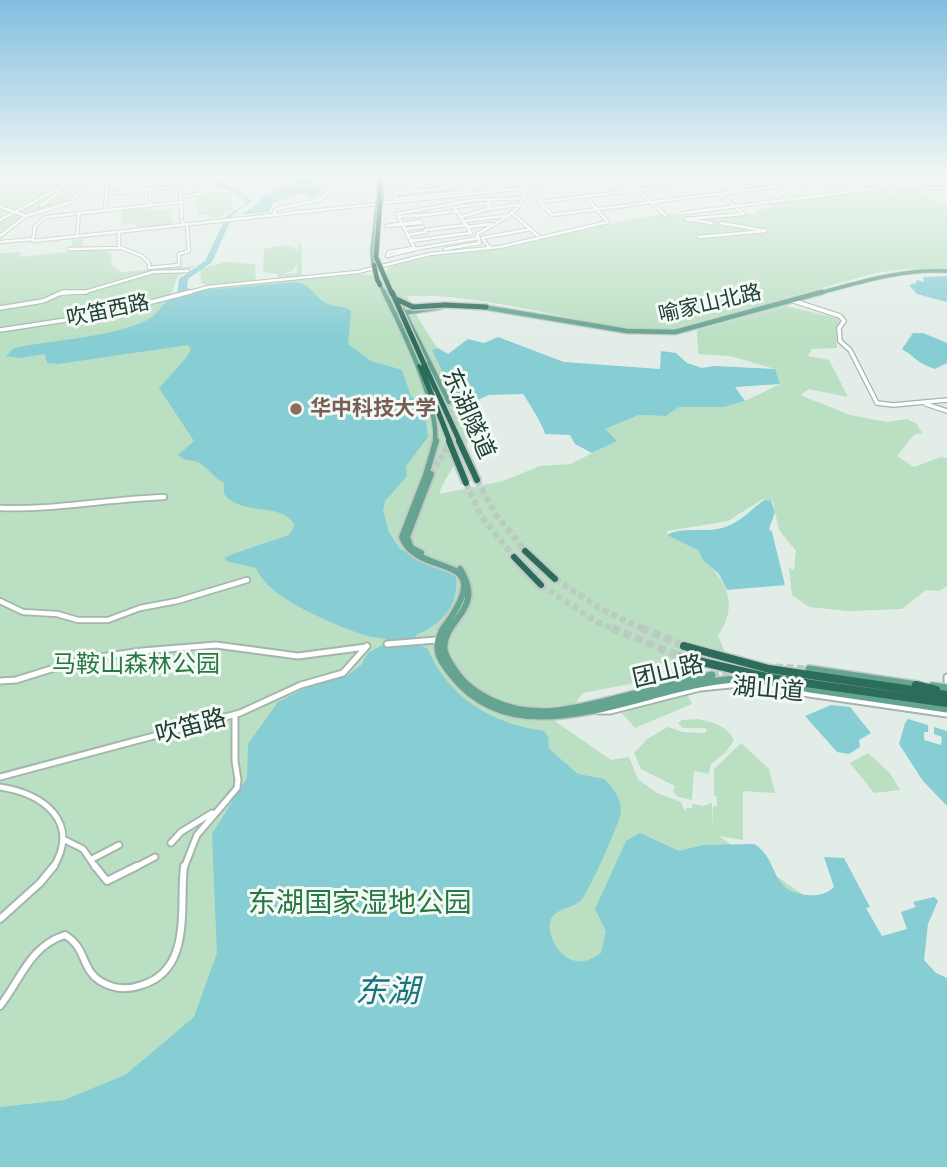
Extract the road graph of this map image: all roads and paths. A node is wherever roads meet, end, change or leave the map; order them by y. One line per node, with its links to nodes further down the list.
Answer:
1 (35, 229): 31 (street)
2 (78, 229): 24 (street)
3 (104, 229): 20 (street)
4 (139, 229): 19 (street)
5 (187, 229): 38 (street)
6 (376, 229): 43 (main road)
7 (377, 229): 41 (highway, bridge)
8 (377, 229): 47 (highway, bridge)
9 (382, 229): 42 (main road)
10 (404, 229): 23 (street)
11 (418, 229): 23 (street)
12 (424, 229): 30 (street)
13 (469, 229): 21 (street)
14 (485, 229): 22 (street)
15 (528, 229): 40 (street)
16 (531, 229): 26 (street)
17 (574, 229): 40 (street, 吹笛西路)
18 (757, 229): 28 (street)
19 (119, 232): 20 (street); 38 (street)
20 (103, 233): 25 (street)
21 (471, 233): 22 (street); 30 (street)
22 (477, 234): 29 (street)
23 (407, 235): 32 (street)
24 (77, 236): 25 (street); 27 (street)
25 (84, 236): 37 (street)
26 (538, 236)
27 (71, 237): 31 (street); 37 (street)
28 (699, 237)
29 (479, 238): 34 (street); 36 (street)
30 (430, 239): 32 (street); 35 (street)
31 (33, 240): 33 (street)
32 (410, 241): 39 (street)
33 (1, 242)
34 (455, 242): 35 (street); 36 (street)
35 (431, 246): 36 (street); 39 (street)
36 (458, 246)
37 (83, 247): 38 (street)
38 (120, 248)
39 (415, 248): 39 (street)
40 (490, 248): 42 (street, 吹笛西路)
41 (375, 258): 46 (highway, bridge); 57 (highway, bridge)
42 (381, 268): 43 (street, 吹笛西路); 49 (main road)
43 (374, 269): 46 (main road); 56 (street, 吹笛西路)
44 (188, 271): 51 (street)
45 (947, 272): 48 (main road, 喻家山北路); 50 (main road, 喻家山北路)
46 (380, 285): 54 (main road)
47 (391, 292): 50 (highway, bridge); 57 (highway, bridge)
48 (794, 301): 52 (main road, 喻家山北路); 61 (street)
49 (402, 305): 52 (main road); 53 (main road)
50 (486, 307): 52 (main road, 喻家山北路)
51 (0, 308)
52 (438, 309): 53 (main road, 喻家山北路); 55 (main road)
53 (406, 313): 54 (main road, 喻家山北路); 55 (main road)
54 (395, 315): 57 (main road)
55 (411, 321): 57 (main road)
56 (0, 330)
57 (422, 364): 58 (highway, 东湖隧道); 60 (main road); 74 (main road)
58 (426, 374): 64 (highway, 东湖隧道); 65 (highway, 东湖隧道, bridge)
59 (947, 400): 61 (street)
60 (449, 402)
61 (922, 402): 62 (street)
62 (947, 411)
63 (431, 474): 74 (main road)
64 (477, 480)
65 (466, 483)
66 (164, 497): 67 (street)
67 (0, 508)
68 (525, 551): 70 (highway)
69 (514, 557): 72 (highway)
70 (555, 579)
71 (247, 580): 73 (street)
72 (541, 585)
73 (0, 601)
74 (440, 640): 75 (street); 79 (main road, 团山路); 83 (main road, 团山路)
75 (387, 644)
76 (684, 646): 82 (highway, 团山路)
77 (681, 657): 82 (highway, 团山路)
78 (809, 669): 81 (main road)
79 (712, 675)
80 (0, 681): 84 (street, 吹笛路)
81 (916, 685): 82 (highway)
82 (943, 702): 83 (street, 湖山道); 83 (main road, 团山路)
83 (591, 710)
84 (235, 715): 85 (street, 吹笛路); 87 (street)
85 (0, 777)
86 (0, 787): 88 (street)
87 (227, 800): 89 (street); 94 (street)
88 (65, 840): 92 (street); 93 (street)
89 (171, 843)
90 (119, 845): 92 (street)
91 (155, 857): 92 (street)
92 (94, 858)
93 (0, 919)
94 (0, 1006)

